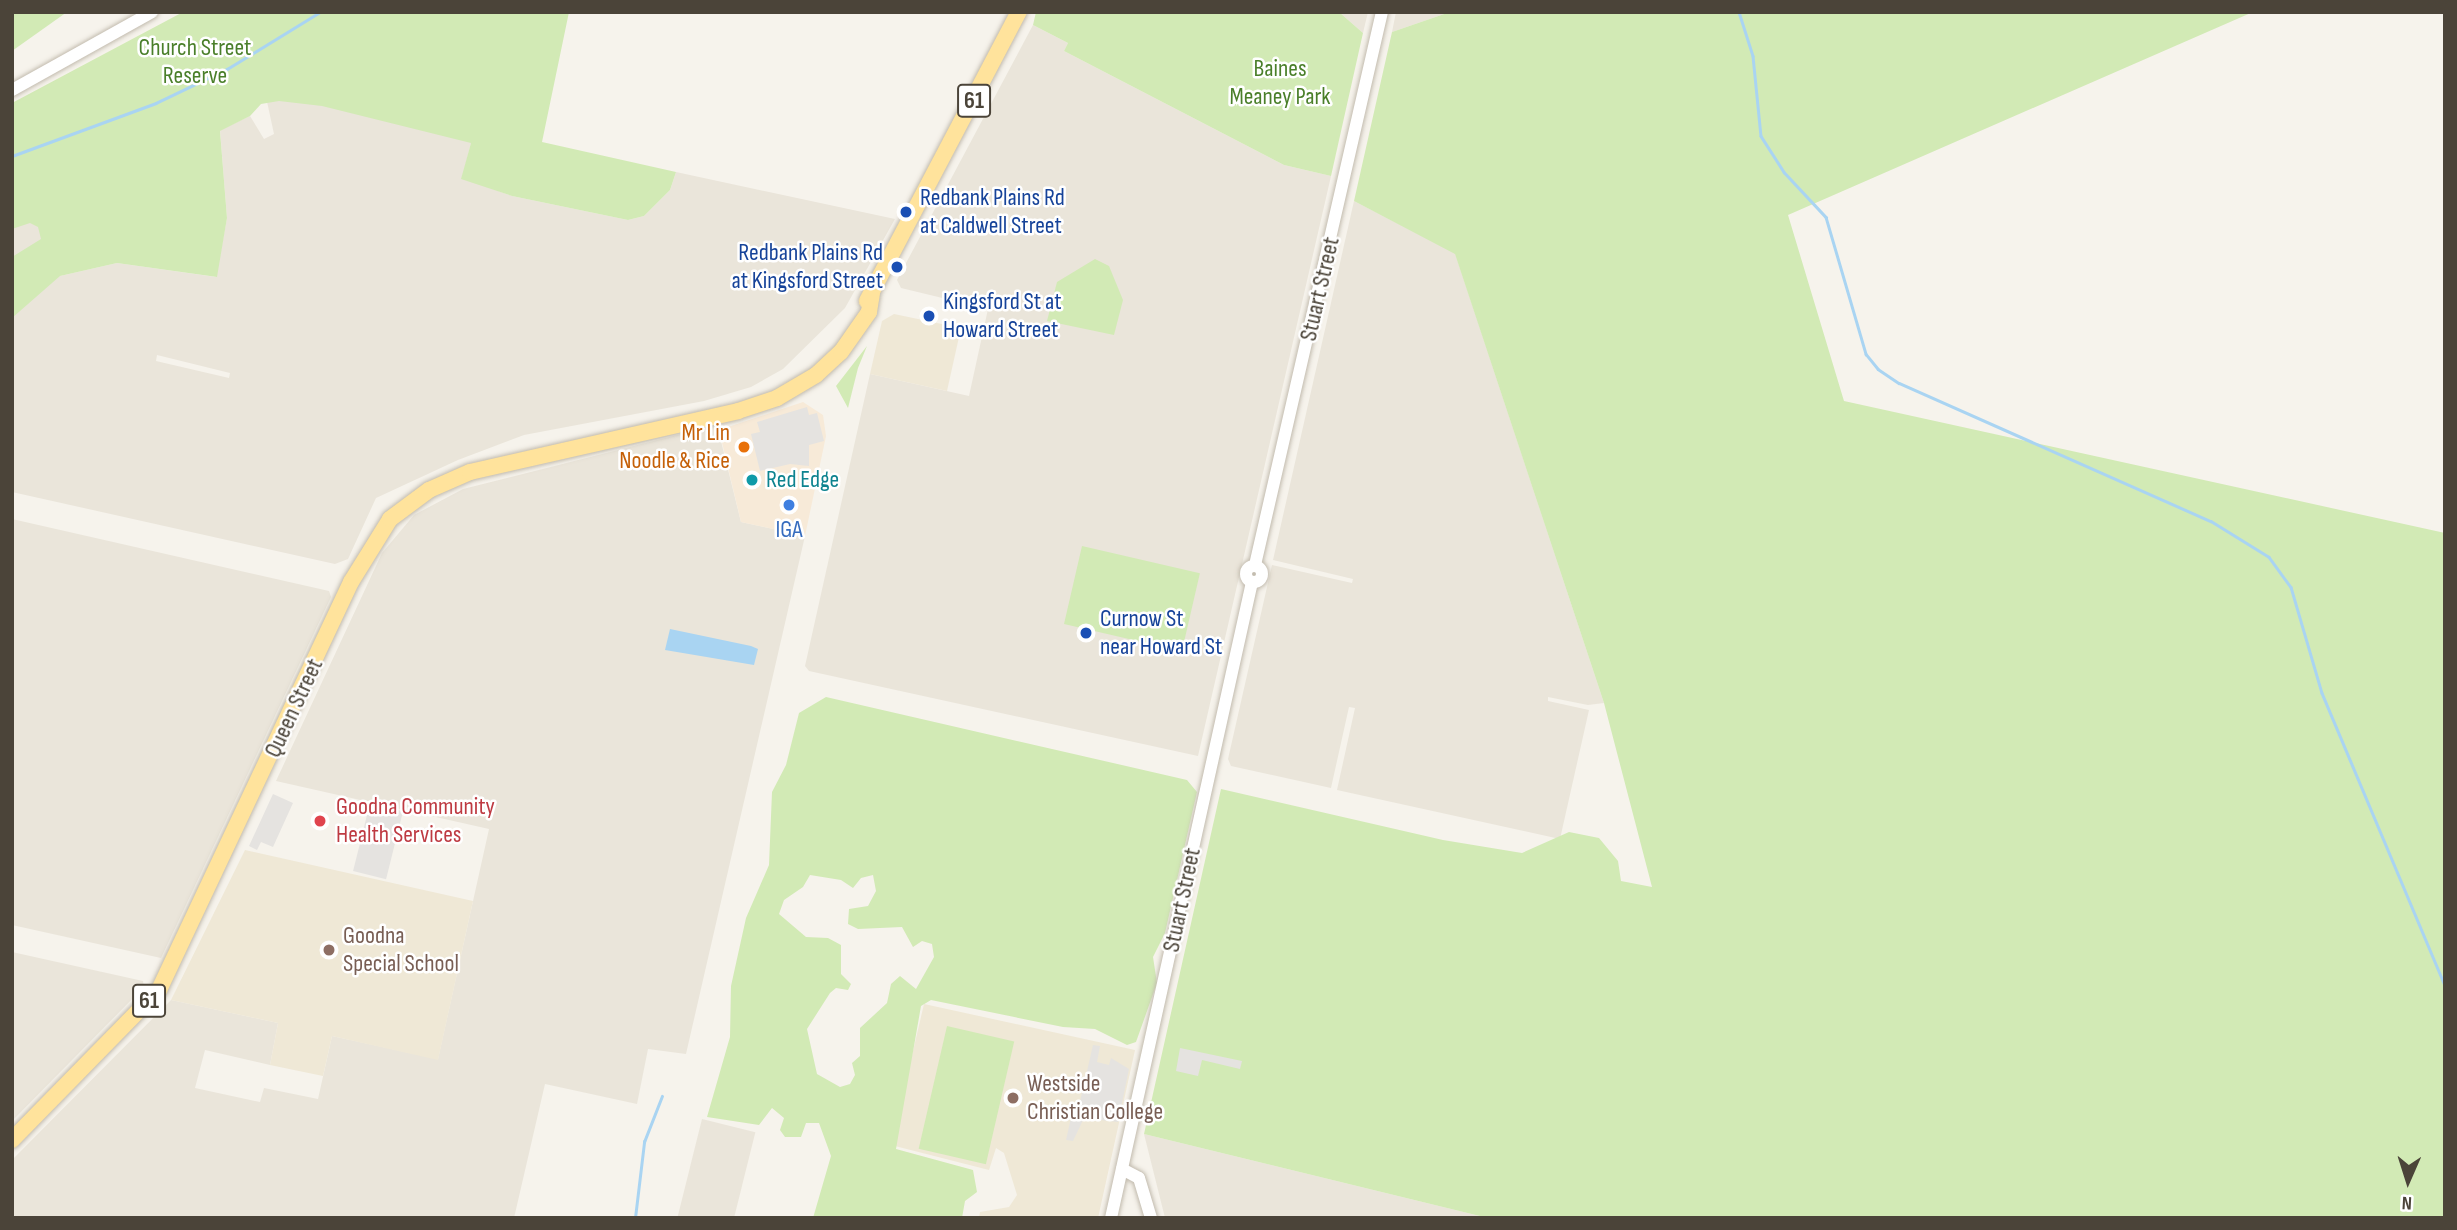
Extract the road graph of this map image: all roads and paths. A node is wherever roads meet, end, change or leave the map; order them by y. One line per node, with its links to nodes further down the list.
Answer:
1 (152, 12): 4 (street)
2 (1019, 12): 5 (main road, Queen Street / 61)
3 (1382, 12): 6 (street, Stuart Street)
4 (12, 90)
5 (12, 1140)
6 (1122, 1169): 7 (street, Stuart Street); 8 (street)
7 (1111, 1218)
8 (1151, 1218)

